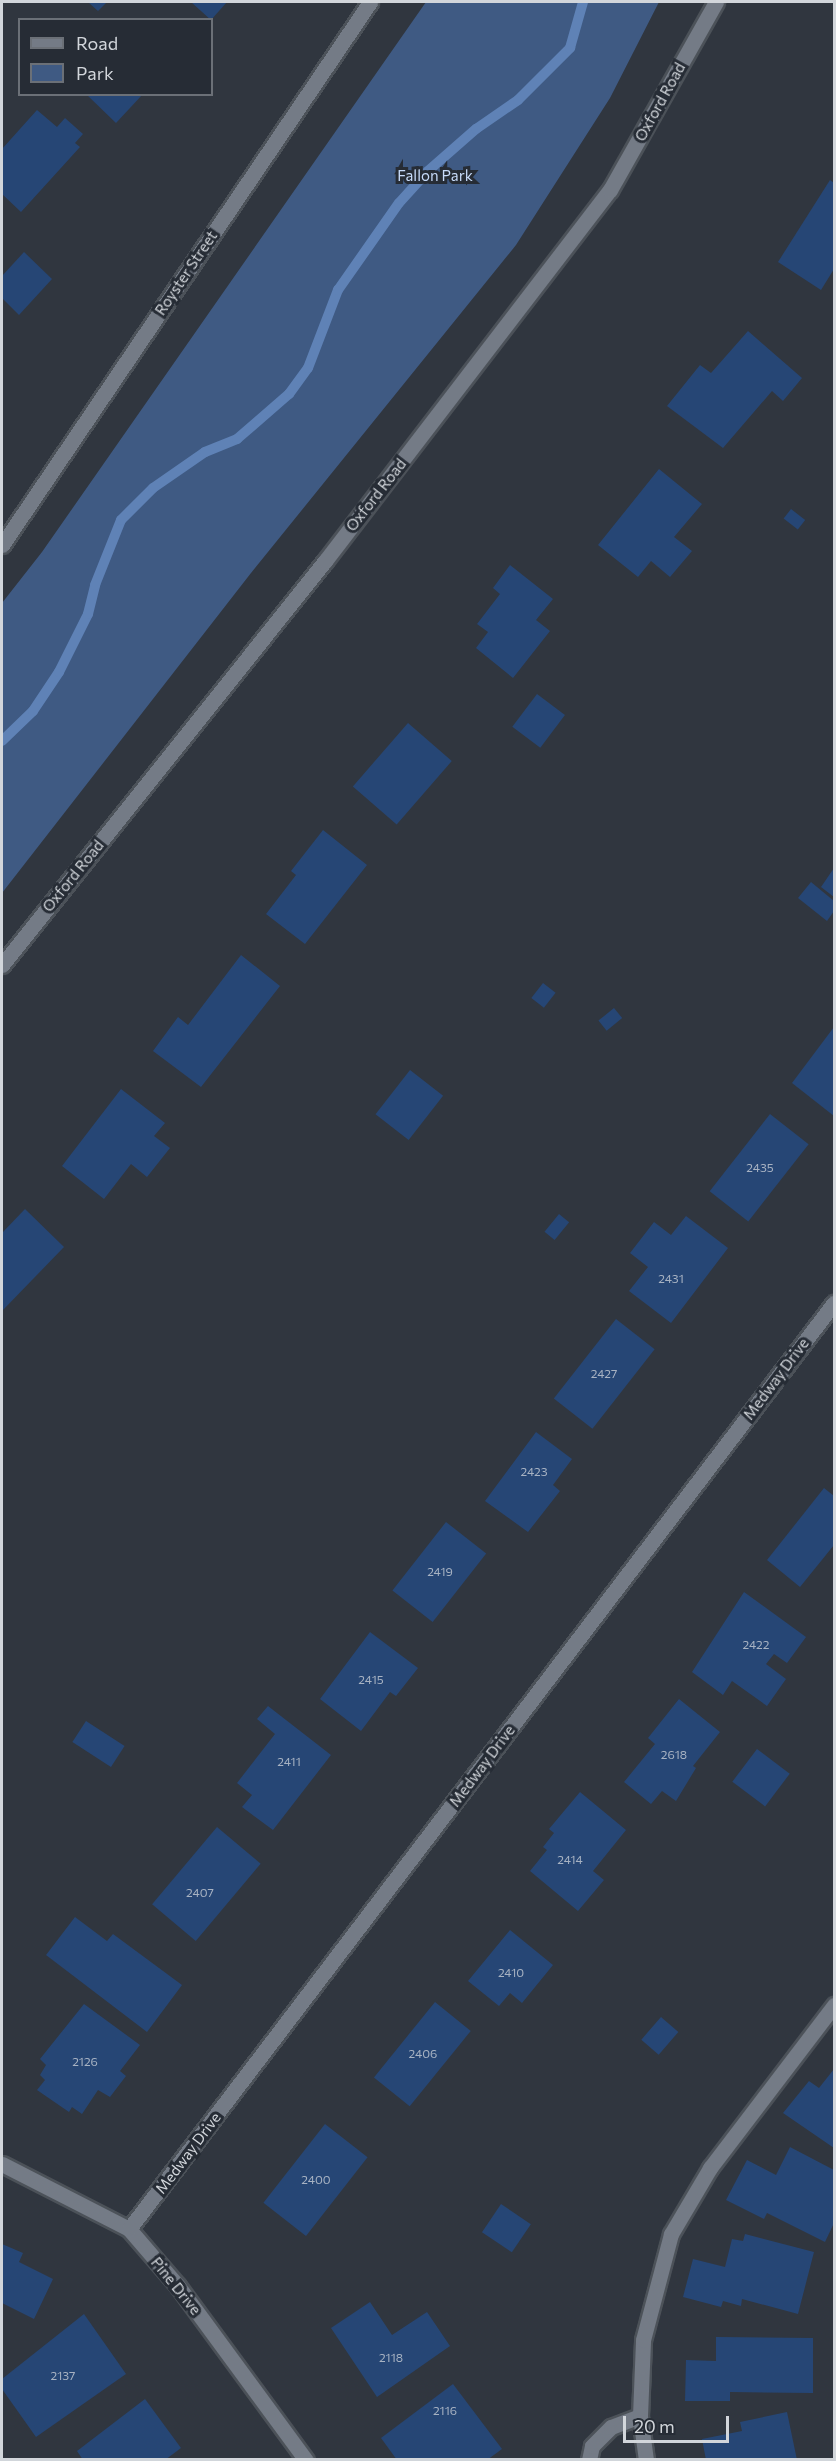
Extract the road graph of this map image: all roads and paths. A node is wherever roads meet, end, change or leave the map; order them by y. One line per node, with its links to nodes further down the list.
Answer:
1 (370, 2): 3 (street, Royster Street)
2 (716, 2): 4 (street, Oxford Road)
3 (2, 545)
4 (2, 965)
5 (834, 1303): 8 (street, Medway Drive)
6 (834, 2005): 9 (street)
7 (2, 2164): 8 (street, Pine Drive)
8 (129, 2229): 10 (street, Pine Drive)
9 (640, 2416): 11 (street); 12 (street)
10 (306, 2460)
11 (589, 2460)
12 (646, 2460)

